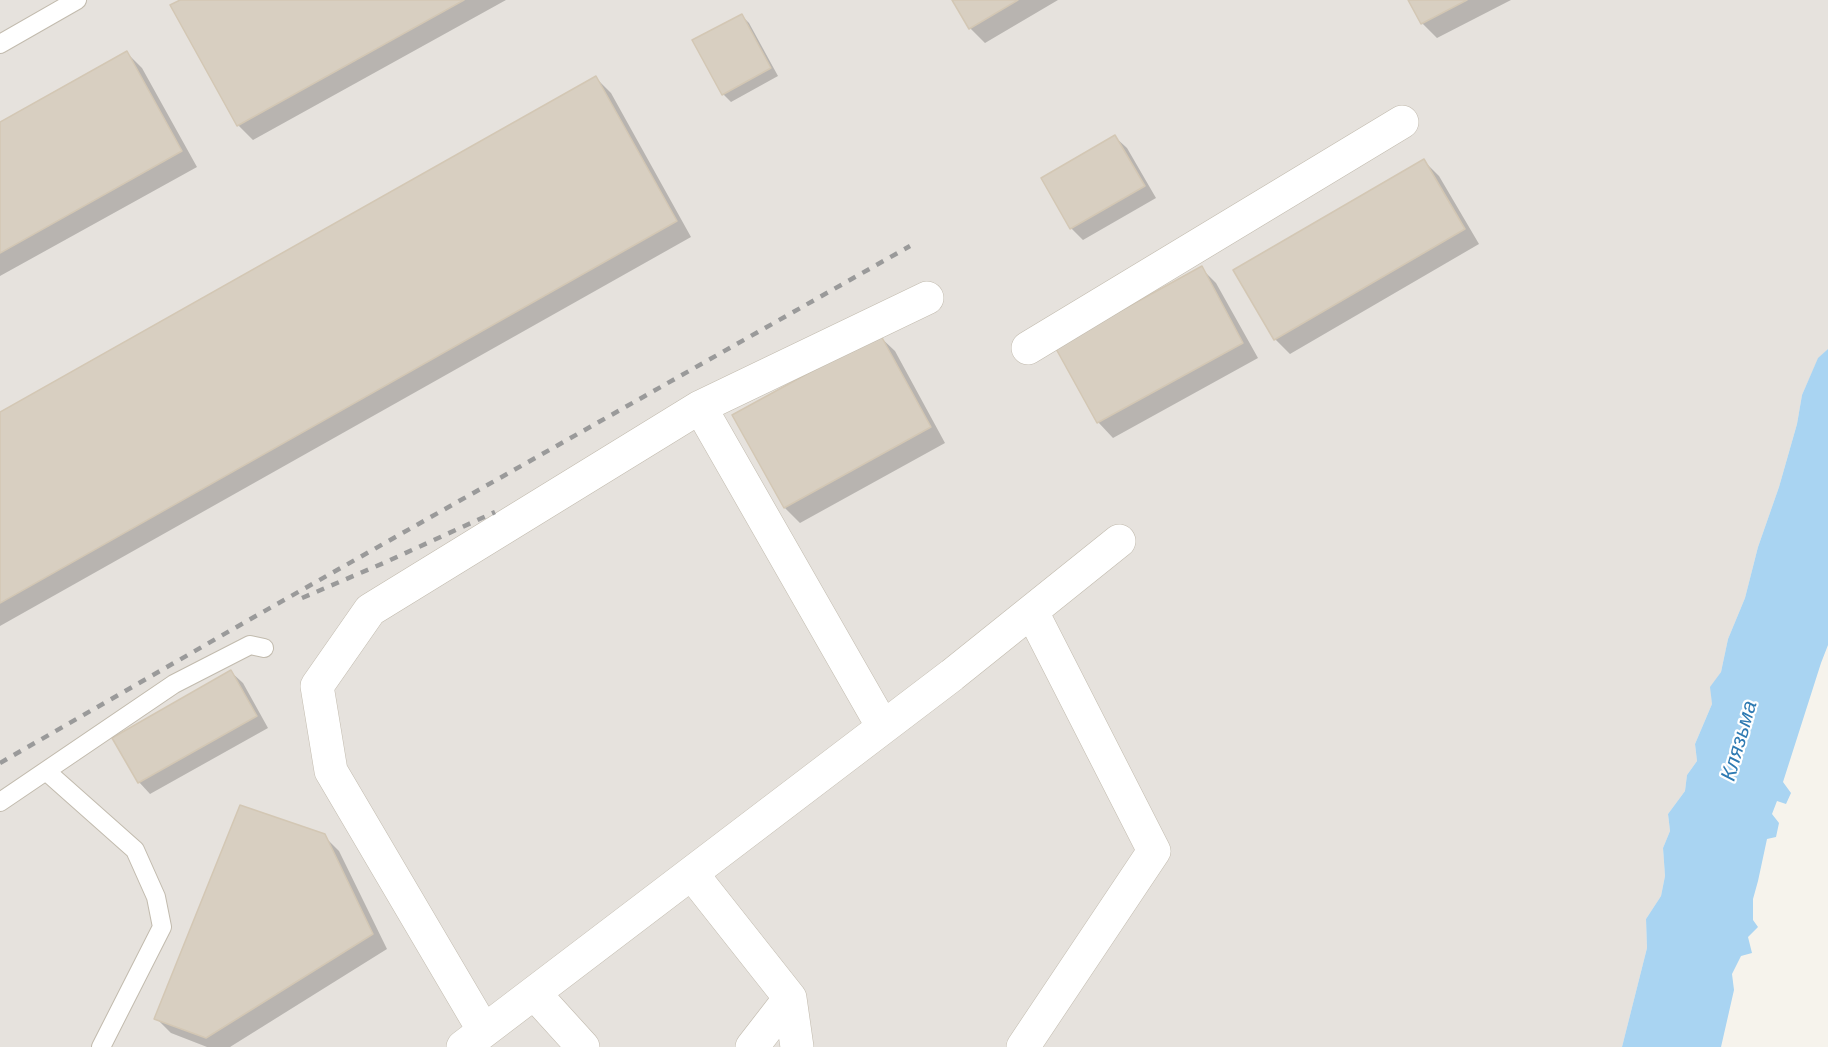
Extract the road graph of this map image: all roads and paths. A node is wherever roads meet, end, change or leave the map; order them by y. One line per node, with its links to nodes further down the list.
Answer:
1 (77, 0): 2 (lane)
2 (0, 44)
3 (1402, 122): 5 (street)
4 (927, 298): 6 (street)
5 (1028, 348)
6 (700, 407): 10 (street); 16 (street)
7 (1119, 541): 8 (street)
8 (1032, 612): 10 (street); 21 (street)
9 (264, 648): 11 (lane)
10 (883, 728): 13 (street)
11 (46, 771): 12 (lane); 17 (lane)
12 (0, 802)
13 (692, 874): 14 (street); 15 (street)
14 (534, 993): 16 (street); 18 (street)
15 (790, 998): 19 (street); 20 (street)
16 (474, 1039)
17 (101, 1047)
18 (583, 1047)
19 (752, 1047)
20 (797, 1047)
21 (1023, 1047)

